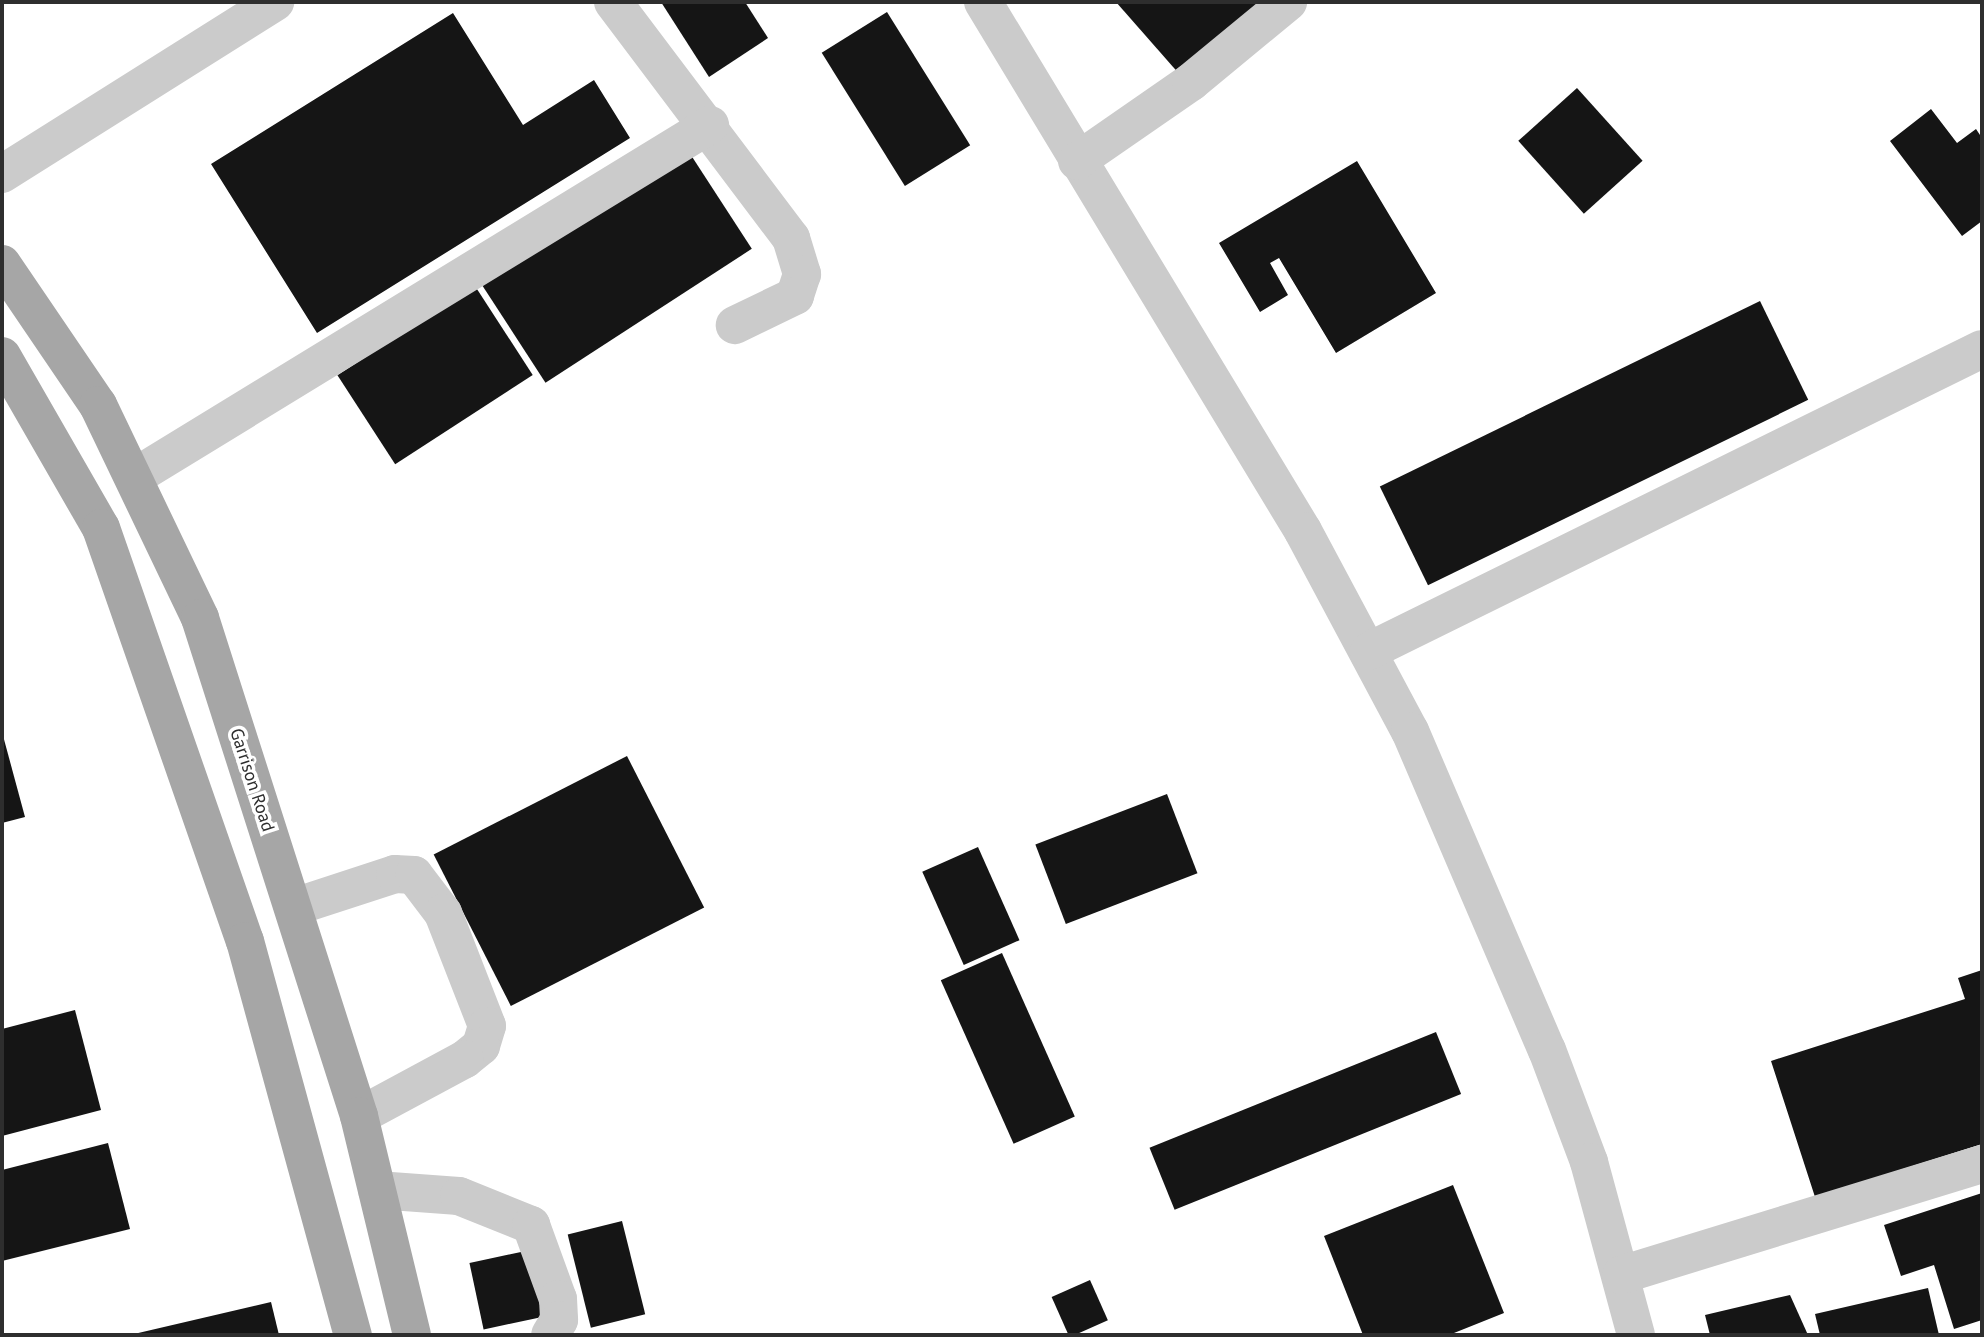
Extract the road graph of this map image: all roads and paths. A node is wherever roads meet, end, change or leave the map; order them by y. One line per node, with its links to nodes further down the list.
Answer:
1 (275, 2): 7 (street)
2 (613, 2): 5 (street)
3 (983, 2): 6 (street)
4 (1288, 2): 6 (street)
5 (710, 125): 9 (street); 12 (street)
6 (1077, 161): 13 (street)
7 (2, 174)
8 (2, 264): 12 (main road, Garrison Road)
9 (735, 326)
10 (1982, 349): 13 (street)
11 (2, 356): 19 (main road)
12 (136, 476): 14 (main road, Garrison Road)
13 (1369, 651): 18 (street)
14 (293, 906): 15 (main road, Garrison Road); 15 (street)
15 (359, 1116): 17 (main road, Garrison Road)
16 (1982, 1164): 18 (street)
17 (377, 1190): 20 (main road, Garrison Road); 21 (street)
18 (1621, 1275): 22 (street)
19 (352, 1335)
20 (412, 1335)
21 (550, 1335)
22 (1636, 1335)

